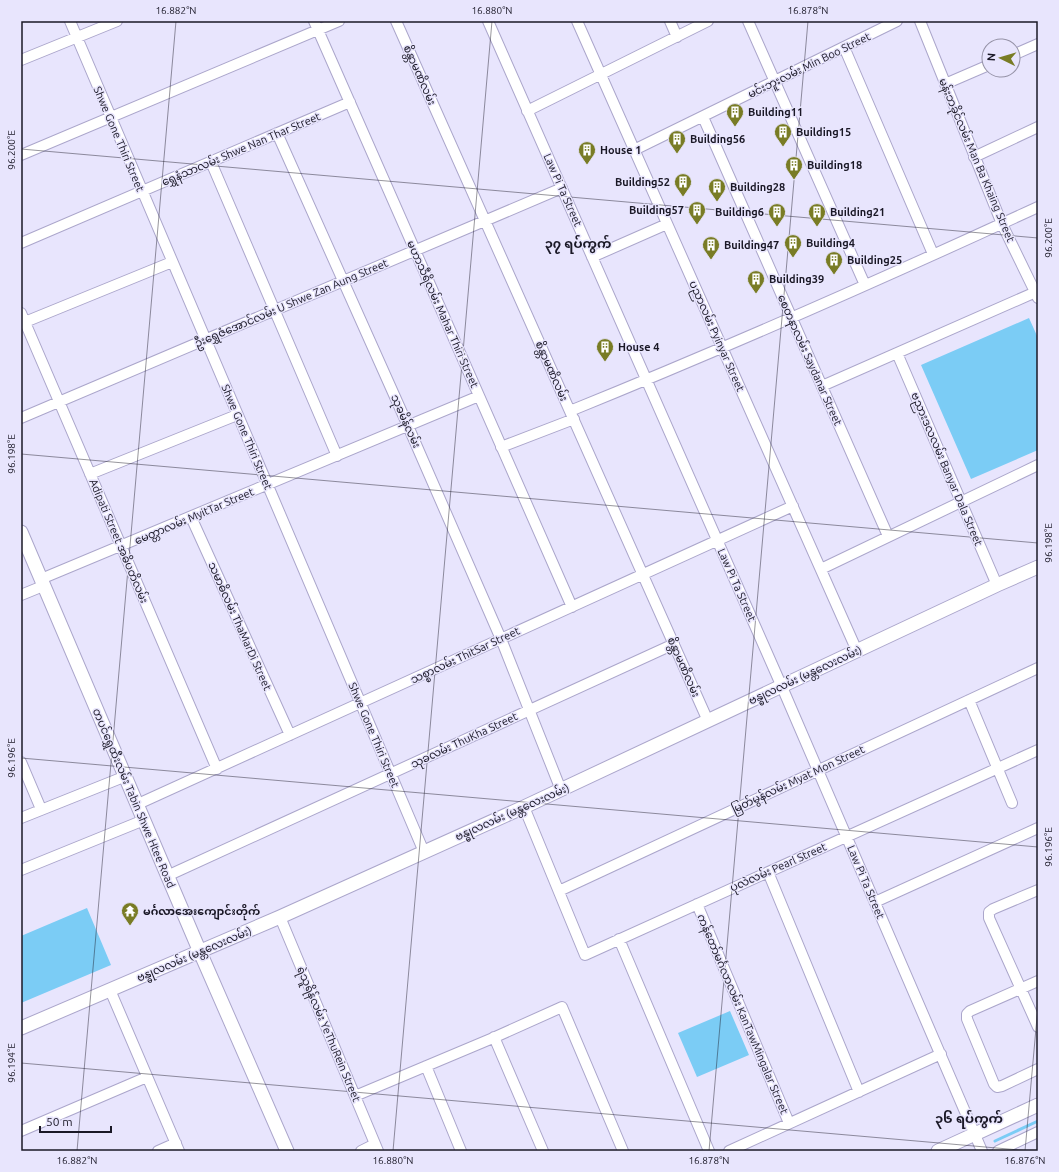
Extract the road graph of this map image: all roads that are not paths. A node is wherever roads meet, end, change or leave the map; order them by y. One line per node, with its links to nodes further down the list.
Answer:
1 (70, 21): 14 (street, Shwe Gone Thiri Street)
2 (117, 21): 14 (street)
3 (339, 21): 12 (street)
4 (396, 21): 36 (street, စိန္တာမဏိလမ်း)
5 (488, 21): 24 (street, Law Pi Ta Street)
6 (577, 21): 20 (street, ပညာလမ်း Pyinyar Street)
7 (670, 21): 13 (street)
8 (708, 21): 13 (street)
9 (748, 21): 21 (street)
10 (897, 21): 16 (street, မင်းဘူးလမ်း Min Boo Street)
11 (920, 21): 22 (street, မန်းဘခိုင်လမ်း Man Ba Khaing Street)
12 (316, 25): 23 (street, မဟာသီရိလမ်း Mahar Thiri Street); 26 (street)
13 (677, 37): 20 (street)
14 (76, 38): 18 (street); 26 (street, Shwe Gone Thiri Street)
15 (1038, 44): 17 (street)
16 (844, 47): 21 (street, မင်းဘူးလမ်း Min Boo Street); 41 (street)
17 (1021, 51)
18 (21, 60)
19 (981, 68): 22 (street)
20 (601, 74): 24 (street); 29 (street, ပညာလမ်း Pyinyar Street)
21 (775, 81): 25 (street, မင်းဘူးလမ်း Min Boo Street); 45 (street)
22 (945, 84): 31 (street, မန်းဘခိုင်လမ်း Man Ba Khaing Street)
23 (350, 102): 28 (street, ရွှေနံသာလမ်း Shwe Nan Thar Street); 40 (street, မဟာသီရိလမ်း Mahar Thiri Street)
24 (527, 111): 33 (street, Law Pi Ta Street)
25 (703, 117): 29 (street, မင်းဘူးလမ်း Min Boo Street); 49 (street, စေတနာလမ်း Saydanar Street)
26 (110, 118): 30 (street); 34 (street, Shwe Gone Thiri Street)
27 (1038, 127): 31 (street)
28 (277, 133): 32 (street, ရွှေနံသာလမ်း Shwe Nan Thar Street); 44 (street, သုခမိန်လမ်း)
29 (634, 150): 37 (street, ပညာလမ်း Pyinyar Street)
30 (21, 155)
31 (974, 157): 38 (street, မန်းဘခိုင်လမ်း Man Ba Khaing Street)
32 (211, 162): 34 (street, ရွှေနံသာလမ်း Shwe Nan Thar Street); 47 (street)
33 (562, 188): 36 (street, ဦးရွှေဇံအောင်လမ်း U Shwe Zan Aung Street); 42 (street, Law Pi Ta Street)
34 (142, 191): 39 (street, ရွှေနံသာလမ်း Shwe Nan Thar Street); 43 (street, Shwe Gone Thiri Street)
35 (1038, 207): 38 (street)
36 (485, 220): 40 (street, ဦးရွှေဇံအောင်လမ်း U Shwe Zan Aung Street); 58 (street, စိန္တာမဏိလမ်း)
37 (667, 224): 42 (street); 51 (street, ပညာလမ်း Pyinyar Street)
38 (1002, 224): 41 (street); 46 (street, မန်းဘခိုင်လမ်း Man Ba Khaing Street)
39 (21, 243)
40 (415, 250): 44 (street, ဦးရွှေဇံအောင်လမ်း U Shwe Zan Aung Street); 55 (street, မဟာသီရိလမ်း Mahar Thiri Street)
41 (933, 254): 45 (street)
42 (592, 257): 53 (street, Law Pi Ta Street)
43 (172, 262): 48 (street); 50 (street, Shwe Gone Thiri Street)
44 (343, 281): 47 (street, ဦးရွှေဇံအောင်လမ်း U Shwe Zan Aung Street); 60 (street, သုခမိန်လမ်း)
45 (865, 285): 49 (street)
46 (1037, 294): 52 (street)
47 (274, 310): 50 (street, ဦးရွှေဇံအောင်လမ်း U Shwe Zan Aung Street); 62 (street)
48 (23, 317): 56 (street, Adipati Street အဓိပတိလမ်း)
49 (791, 317): 51 (street); 54 (street, စေတနာလမ်း Saydanar Street)
50 (205, 339): 56 (street, ဦးရွှေဇံအောင်လမ်း U Shwe Zan Aung Street); 57 (street, Shwe Gone Thiri Street)
51 (722, 347): 53 (street); 67 (street, ပညာလမ်း Pyinyar Street)
52 (897, 353): 54 (street); 66 (street, ဗညားဒလလမ်း Banyar Dala Street)
53 (646, 380): 58 (street); 71 (street, Law Pi Ta Street)
54 (822, 386): 70 (street, စေတနာလမ်း Saydanar Street)
55 (479, 396): 60 (street, မေတ္တာလမ်း MyitTar Street); 61 (street, မဟာသီရိလမ်း Mahar Thiri Street)
56 (59, 402): 59 (street, ဦးရွှေဇံအောင်လမ်း U Shwe Zan Aung Street); 64 (street, Adipati Street အဓိပတိလမ်း)
57 (237, 415): 64 (street); 65 (street, Shwe Gone Thiri Street)
58 (572, 415): 61 (street); 75 (street, စိန္တာမဏိလမ်း)
59 (21, 418)
60 (408, 426): 62 (street, မေတ္တာလမ်း MyitTar Street); 80 (street, သုခမိန်လမ်း)
61 (501, 447): 79 (street, မဟာသီရိလမ်း Mahar Thiri Street)
62 (337, 456): 65 (street, မေတ္တာလမ်း MyitTar Street)
63 (1038, 465): 66 (street)
64 (90, 474): 72 (street, Adipati Street အဓိပတိလမ်း)
65 (267, 485): 68 (street, မေတ္တာလမ်း MyitTar Street); 86 (street, Shwe Gone Thiri Street)
66 (962, 501): 70 (street); 77 (street, ဗညားဒလလမ်း Banyar Dala Street)
67 (793, 506): 71 (street, သစ္စာလမ်း ThitSar Street); 74 (street, ပညာလမ်း Pyinyar Street)
68 (191, 517): 72 (street, မေတ္တာလမ်း MyitTar Street); 89 (street, သမာဓိလမ်း ThaMarDi Street)
69 (21, 532): 76 (street, တပင်ရွှေထီးလမ်း Tabin Shwe Htee Road)
70 (888, 536): 74 (street)
71 (717, 540): 75 (street, သစ္စာလမ်း ThitSar Street); 84 (street, Law Pi Ta Street)
72 (121, 546): 76 (street, မေတ္တာလမ်း MyitTar Street); 93 (street, Adipati Street အဓိပတိလမ်း)
73 (1038, 567): 77 (street, ဗန္ဓုလလမ်း (မန္တလေးလမ်း))
74 (820, 568): 82 (street, ပညာလမ်း Pyinyar Street)
75 (643, 574): 79 (street, သစ္စာလမ်း ThitSar Street); 81 (street, စိန္တာမဏိလမ်း)
76 (42, 582): 78 (street, မေတ္တာလမ်း MyitTar Street); 96 (street, တပင်ရွှေထီးလမ်း Tabin Shwe Htee Road)
77 (997, 585): 82 (street, ဗန္ဓုလလမ်း (မန္တလေးလမ်း))
78 (21, 595)
79 (572, 607): 80 (street, သစ္စာလမ်း ThitSar Street)
80 (501, 639): 86 (street, သစ္စာလမ်း ThitSar Street); 87 (street, သုခမိန်လမ်း)
81 (674, 644): 87 (street, သုခလမ်း ThuKha Street); 88 (street, စိန္တာမဏိလမ်း)
82 (857, 651): 84 (street, ဗန္ဓုလလမ်း (မန္တလေးလမ်း))
83 (1038, 668): 85 (street, မြတ်မွန်လမ်း Myat Mon Street)
84 (782, 687): 88 (street, ဗန္ဓုလလမ်း (မန္တလေးလမ်း)); 94 (street, Law Pi Ta Street)
85 (969, 700): 92 (street); 94 (street, မြတ်မွန်လမ်း Myat Mon Street)
86 (360, 703): 89 (street, သစ္စာလမ်း ThitSar Street); 95 (street, Shwe Gone Thiri Street)
87 (530, 710): 95 (street, သုခလမ်း ThuKha Street); 97 (street, သုခမိန်လမ်း)
88 (708, 721): 97 (street, ဗန္ဓုလလမ်း (မန္တလေးလမ်း))
89 (290, 735): 93 (street, သစ္စာလမ်း ThitSar Street)
90 (1038, 750): 92 (street, ပုလဲလမ်း Pearl Street)
91 (21, 762): 101 (street)
92 (998, 768): 98 (street); 105 (street, ပုလဲလမ်း Pearl Street)
93 (216, 769): 99 (street, သစ္စာလမ်း ThitSar Street)
94 (818, 770): 105 (street, Law Pi Ta Street); 111 (street, မြတ်မွန်လမ်း Myat Mon Street)
95 (391, 774): 106 (street, Shwe Gone Thiri Street); 109 (street, သုခလမ်း ThuKha Street)
96 (126, 776): 99 (street, တပင်ရွှေထီးလမ်း Tabin Shwe Htee Road); 101 (street)
97 (562, 790): 100 (street, ဗန္ဓုလလမ်း (မန္တလေးလမ်း))
98 (1012, 803)
99 (138, 804): 103 (street, တပင်ရွှေထီးလမ်း Tabin Shwe Htee Road)
100 (524, 807): 106 (street, ဗန္ဓုလလမ်း (မန္တလေးလမ်း)); 111 (street)
101 (41, 810): 102 (street)
102 (21, 818)
103 (144, 820): 107 (street); 109 (street, တပင်ရွှေထီးလမ်း Tabin Shwe Htee Road)
104 (1038, 828): 112 (street)
105 (847, 837): 108 (street, ပုလဲလမ်း Pearl Street); 112 (street, Law Pi Ta Street)
106 (424, 852): 114 (street, ဗန္ဓုလလမ်း (မန္တလေးလမ်း))
107 (21, 870)
108 (768, 872): 113 (street, ပုလဲလမ်း Pearl Street); 127 (street)
109 (167, 876): 116 (street, တပင်ရွှေထီးလမ်း Tabin Shwe Htee Road)
110 (1038, 890): 118 (street)
111 (559, 891): 115 (street, ပုလဲလမ်း Pearl Street)
112 (875, 902): 123 (street, Law Pi Ta Street)
113 (698, 904): 115 (street, ပုလဲလမ်း Pearl Street); 130 (street, ကန်တော်မင်္ဂလာလမ်း KanTawMingalar Street)
114 (280, 917): 116 (street, ဗန္ဓုလလမ်း (မန္တလေးလမ်း)); 128 (street, ရဲသူရိန်လမ်း YeThuRein Street)
115 (619, 939): 142 (street)
116 (200, 952): 119 (street, ဗန္ဓုလလမ်း (မန္တလေးလမ်း)); 137 (street, တပင်ရွှေထီးလမ်း Tabin Shwe Htee Road)
117 (1038, 981): 118 (street)
118 (1021, 988): 120 (street); 125 (street)
119 (110, 990): 121 (street, ဗန္ဓုလလမ်း (မန္တလေးလမ်း)); 126 (street)
120 (1038, 1027)
121 (21, 1028)
122 (494, 1037): 124 (street); 140 (street); 141 (street)
123 (940, 1054): 127 (street); 133 (street, Law Pi Ta Street)
124 (426, 1066): 128 (street); 139 (street)
125 (1038, 1069)
126 (148, 1077): 131 (street); 134 (street)
127 (858, 1092): 130 (street)
128 (355, 1096): 135 (street, ရဲသူရိန်လမ်း YeThuRein Street)
129 (1038, 1105): 133 (street)
130 (789, 1124): 143 (street)
131 (21, 1131)
132 (1038, 1132): 146 (street)
133 (975, 1134): 144 (street); 145 (street, Law Pi Ta Street)
134 (178, 1147): 136 (street)
135 (377, 1148): 138 (street)
136 (158, 1151)
137 (287, 1151)
138 (360, 1151)
139 (461, 1151)
140 (543, 1151)
141 (623, 1151)
142 (709, 1151)
143 (729, 1151)
144 (938, 1151)
145 (982, 1151)
146 (998, 1151)

